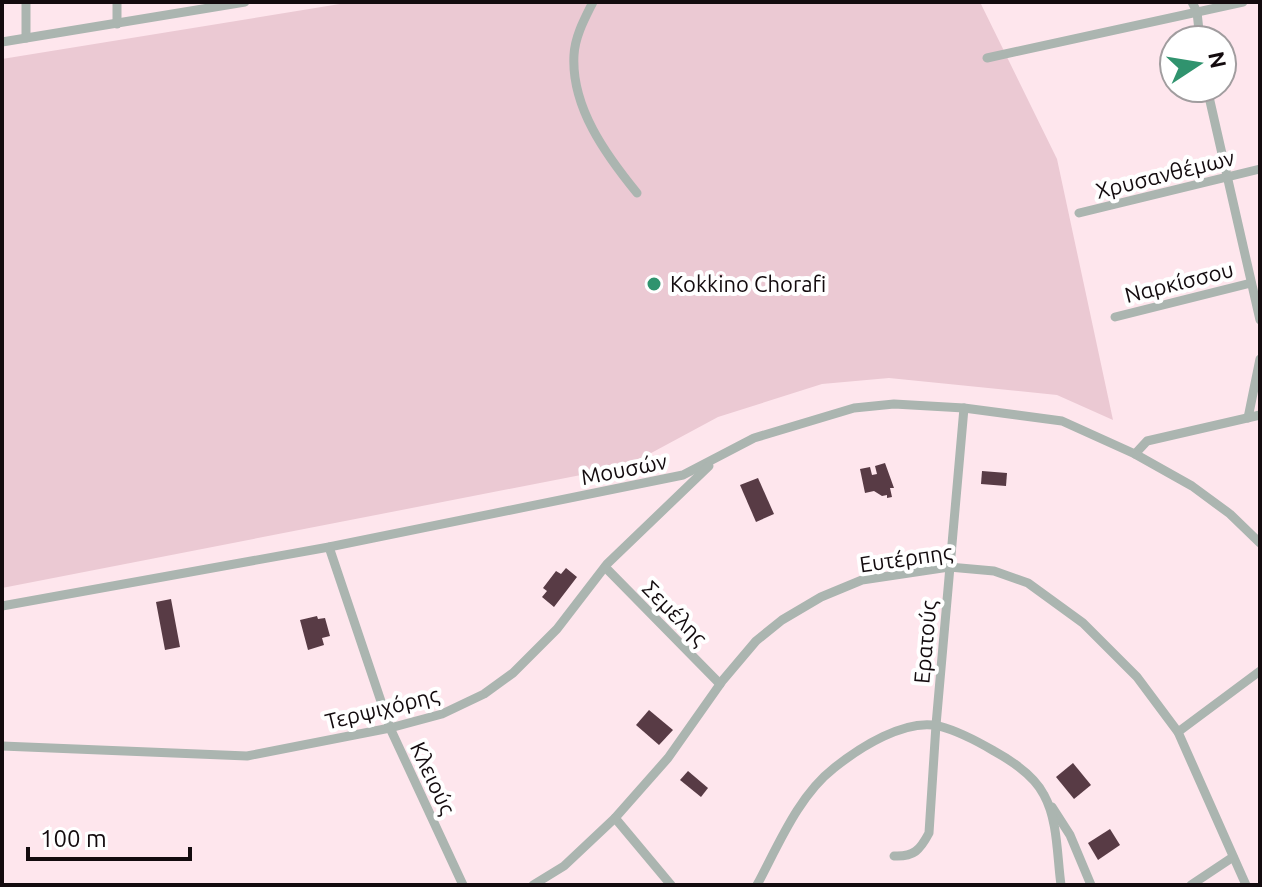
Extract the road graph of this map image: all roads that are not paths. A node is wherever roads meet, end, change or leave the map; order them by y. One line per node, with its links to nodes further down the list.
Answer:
1 (26, 2): 11 (street)
2 (117, 2): 9 (street)
3 (245, 2): 7 (street)
4 (593, 2): 17 (street)
5 (1192, 2): 8 (street)
6 (1243, 2): 8 (street)
7 (208, 5): 9 (street)
8 (1197, 12): 10 (street); 13 (street)
9 (117, 24): 11 (street)
10 (1198, 24)
11 (26, 38): 12 (street)
12 (2, 42)
13 (987, 58)
14 (1211, 104): 16 (street)
15 (1260, 169): 16 (street, Χρυσανθέμων)
16 (1227, 177): 18 (street, Χρυσανθέμων); 19 (street)
17 (637, 193)
18 (1079, 213)
19 (1251, 283): 20 (street, Ναρκίσσου); 21 (street)
20 (1115, 317)
21 (1260, 320)
22 (1260, 359): 25 (street)
23 (964, 408): 26 (street, Μουσών); 27 (street, Μουσών); 33 (street, Ερατούς)
24 (1260, 415): 25 (street)
25 (1248, 418): 26 (street)
26 (1135, 454): 30 (street, Μουσών)
27 (717, 458): 28 (street, Μουσών); 29 (street, Τερψιχόρης)
28 (683, 475): 29 (street); 31 (street, Μουσών)
29 (687, 486): 32 (street, Τερψιχόρης)
30 (1260, 543)
31 (329, 547): 34 (street, Μουσών); 38 (street, Κλειούς)
32 (605, 567): 36 (street, Σεμέλης); 38 (street, Τερψιχόρης)
33 (949, 567): 36 (street, Ευτέρπης); 37 (street, Ερατούς); 39 (street, Ευτέρπης)
34 (2, 606)
35 (1260, 671): 39 (street)
36 (720, 684): 42 (street, Ευτέρπης)
37 (936, 725): 41 (street); 43 (street, Ερατούς); 48 (street)
38 (390, 728): 40 (street, Τερψιχόρης); 45 (street, Κλειούς)
39 (1178, 732): 44 (street, Ευτέρπης)
40 (2, 746)
41 (1046, 797): 49 (street); 50 (street)
42 (615, 818): 46 (street, Ευτέρπης); 47 (street)
43 (894, 856)
44 (1233, 857): 51 (street); 52 (street, Ευτέρπης)
45 (463, 885)
46 (533, 885)
47 (671, 885)
48 (757, 885)
49 (1061, 885)
50 (1091, 885)
51 (1191, 885)
52 (1246, 885)

